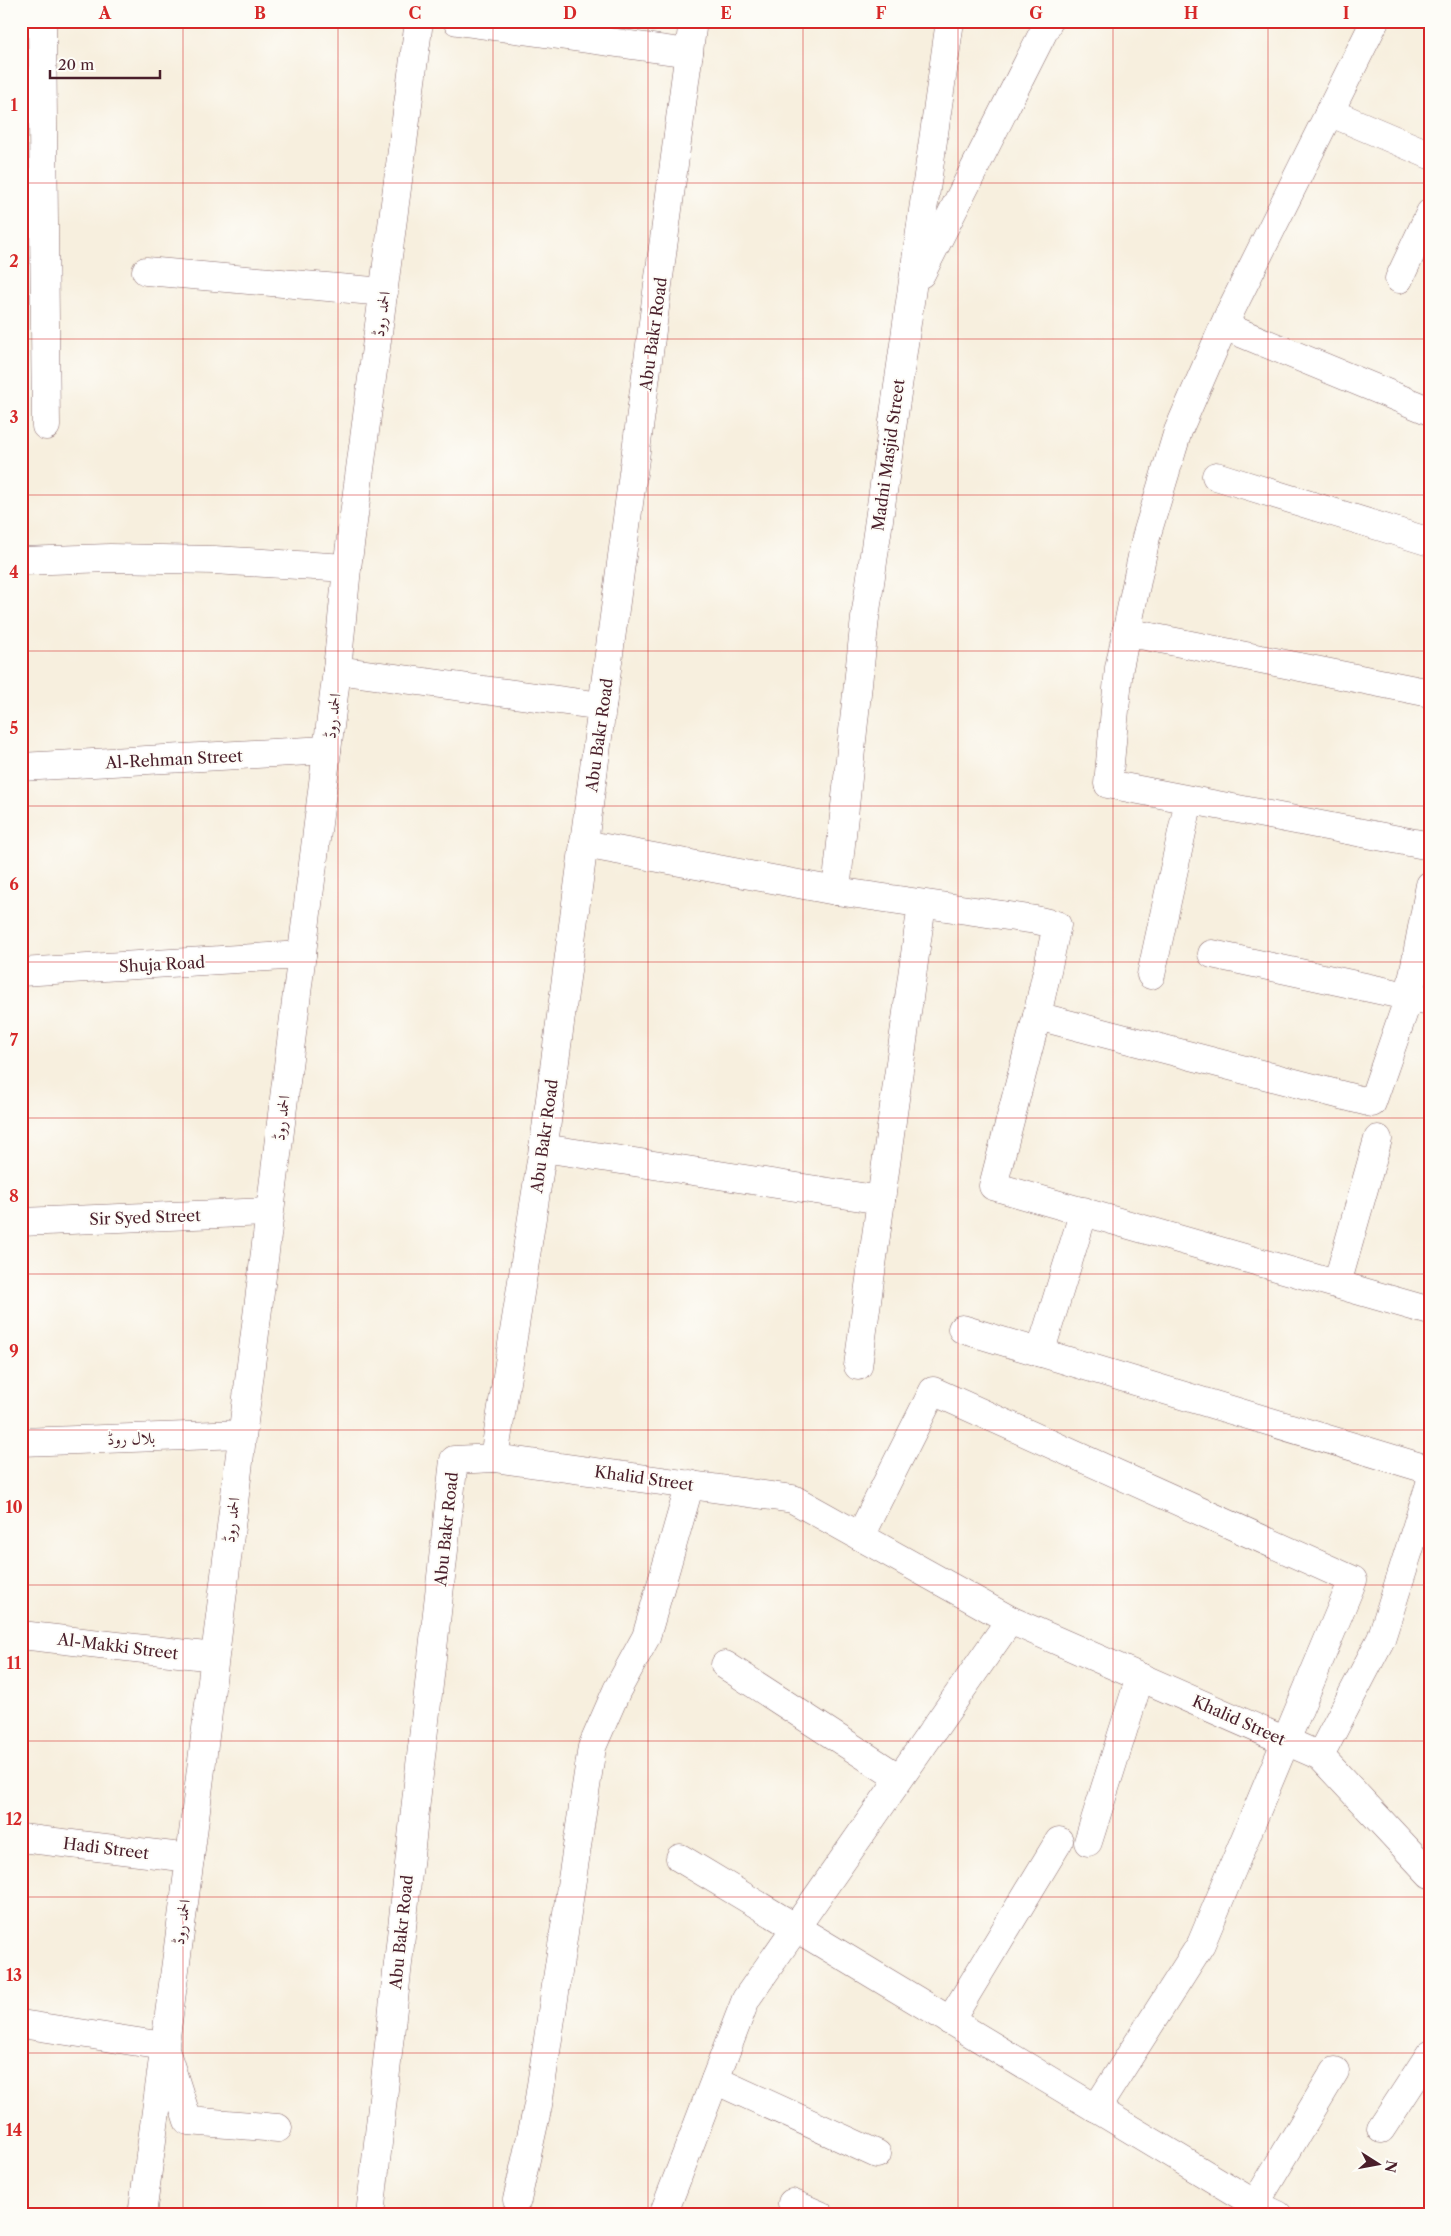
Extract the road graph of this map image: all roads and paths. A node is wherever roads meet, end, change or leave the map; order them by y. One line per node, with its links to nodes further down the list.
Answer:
1 (42, 21): 18 (street)
2 (419, 21): 14 (street, الحمد روڈ)
3 (457, 21): 8 (street)
4 (693, 21): 8 (street, Abu Bakr Road)
5 (950, 21): 15 (street, Madni Masjid Street)
6 (1049, 21): 15 (street)
7 (1374, 21): 9 (street)
8 (689, 54): 26 (street, Abu Bakr Road)
9 (1329, 112): 10 (street); 16 (street)
10 (1430, 155)
11 (1430, 214): 13 (street)
12 (146, 271): 14 (street)
13 (1399, 280)
14 (384, 292): 22 (street, الحمد روڈ)
15 (911, 293): 33 (street, Madni Masjid Street)
16 (1224, 326): 17 (street); 23 (street)
17 (1430, 411)
18 (46, 426)
19 (1216, 476): 20 (street)
20 (1430, 542)
21 (21, 561): 22 (street)
22 (346, 568): 24 (street, الحمد روڈ)
23 (1126, 632): 25 (street); 29 (street)
24 (337, 670): 26 (street); 27 (street, الحمد روڈ)
25 (1430, 693)
26 (602, 706): 30 (street, Abu Bakr Road)
27 (327, 750): 28 (street, Al-Rehman Street); 36 (street, الحمد روڈ)
28 (21, 767)
29 (1189, 800): 31 (street); 38 (street)
30 (584, 844): 33 (street); 42 (street, Abu Bakr Road)
31 (1430, 846)
32 (1430, 885): 39 (street)
33 (836, 891): 34 (street)
34 (922, 904): 40 (street); 43 (street)
35 (1212, 954): 39 (street)
36 (302, 955): 37 (street, Shuja Road); 45 (street, الحمد روڈ)
37 (21, 972)
38 (1150, 975)
39 (1419, 999): 40 (street)
40 (1037, 1016): 44 (street)
41 (1378, 1139): 47 (street)
42 (542, 1148): 43 (street); 54 (street, Abu Bakr Road)
43 (881, 1200): 51 (street)
44 (1084, 1211): 47 (street); 50 (street)
45 (269, 1212): 46 (street, Sir Syed Street); 52 (street, الحمد روڈ)
46 (21, 1222)
47 (1337, 1284): 48 (street)
48 (1430, 1311)
49 (962, 1329): 50 (street)
50 (1040, 1353): 55 (street)
51 (858, 1366)
52 (242, 1434): 53 (street, بلال روڈ); 61 (street, الحمد روڈ)
53 (21, 1442)
54 (494, 1458): 56 (street, Khalid Street); 88 (street, Abu Bakr Road)
55 (1430, 1470)
56 (690, 1484): 58 (street, Khalid Street); 84 (street)
57 (1430, 1484): 65 (street)
58 (860, 1536): 59 (street, Khalid Street); 64 (street)
59 (1010, 1620): 63 (street, Khalid Street); 66 (street)
60 (21, 1635): 61 (street, Al-Makki Street)
61 (214, 1657): 70 (street, الحمد روڈ)
62 (724, 1665): 66 (street)
63 (1140, 1677): 64 (street, Khalid Street); 69 (street)
64 (1285, 1740): 65 (street, Khalid Street); 80 (street)
65 (1320, 1756): 72 (street, Khalid Street)
66 (899, 1778): 73 (street)
67 (21, 1838): 70 (street, Hadi Street)
68 (1059, 1841): 74 (street)
69 (1088, 1842)
70 (190, 1858): 76 (street, الحمد روڈ)
71 (680, 1858): 73 (street)
72 (1430, 1874)
73 (794, 1927): 74 (street); 79 (street)
74 (950, 2021): 80 (street)
75 (21, 2024): 76 (street)
76 (164, 2046): 81 (street); 87 (street, الحمد روڈ)
77 (1430, 2054): 82 (street)
78 (1335, 2071): 86 (street)
79 (715, 2080): 83 (street); 89 (street)
80 (1096, 2109): 86 (street)
81 (278, 2128)
82 (1381, 2130)
83 (877, 2154)
84 (517, 2200)
85 (792, 2203): 90 (street)
86 (1266, 2209)
87 (142, 2215)
88 (370, 2215)
89 (663, 2215)
90 (820, 2215)

